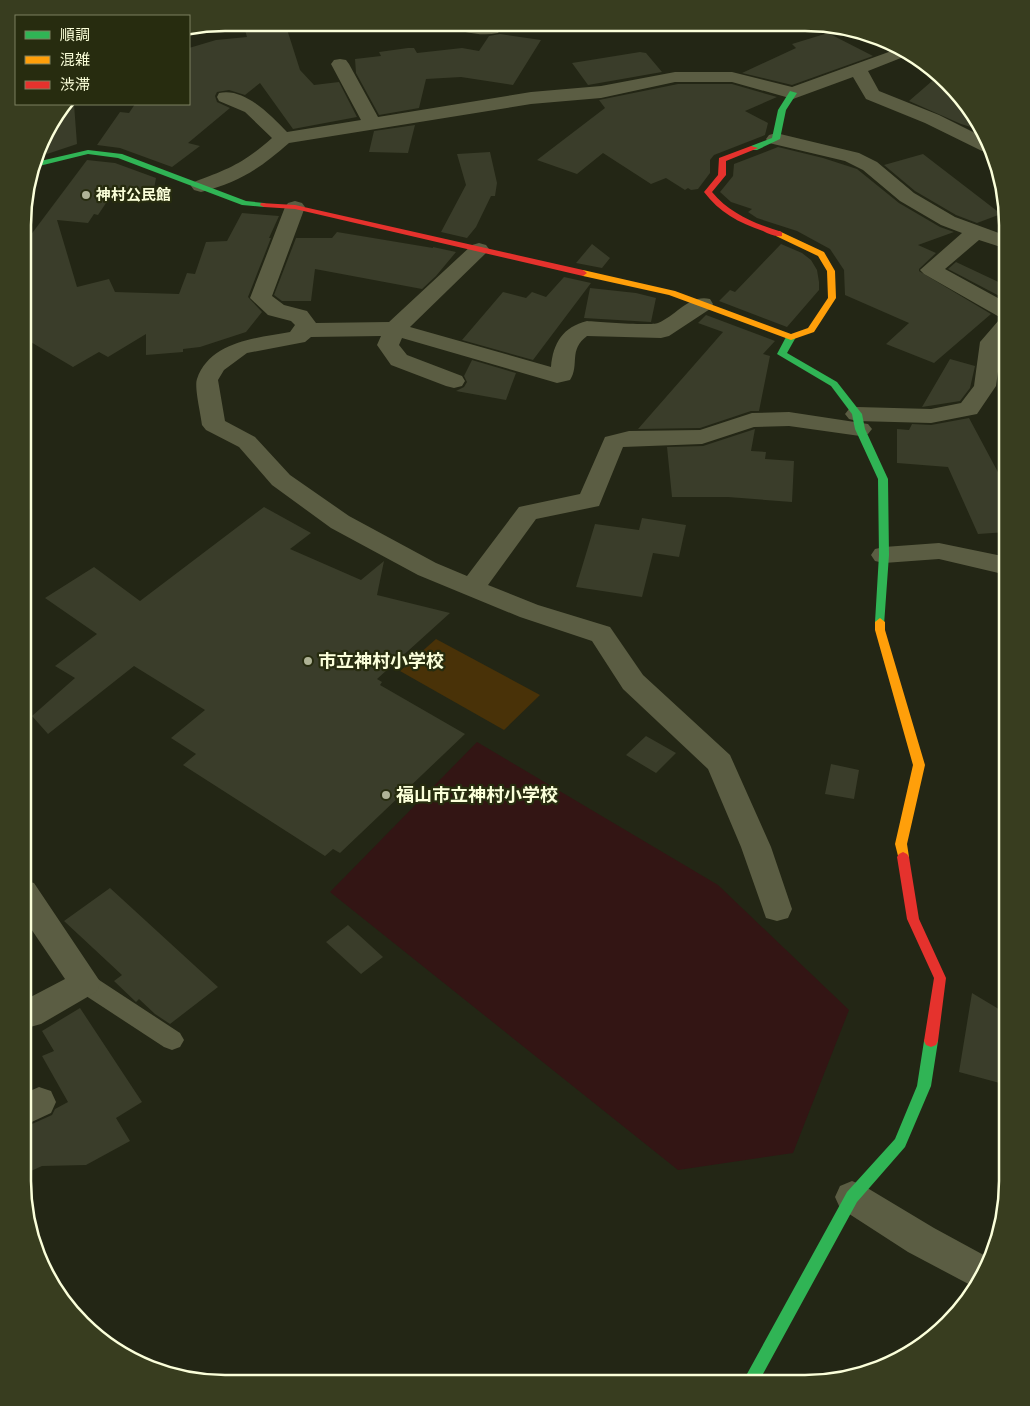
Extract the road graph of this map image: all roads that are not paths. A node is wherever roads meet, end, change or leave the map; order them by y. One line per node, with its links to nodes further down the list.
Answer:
1 (897, 54): 3 (street)
2 (340, 64): 6 (street)
3 (858, 69): 4 (street); 9 (street)
4 (793, 93): 6 (street); 8 (street)
5 (226, 97): 7 (street)
6 (374, 124): 7 (street)
7 (283, 138): 11 (street)
8 (776, 139): 13 (street); 21 (street)
9 (980, 142)
10 (42, 164): 11 (street)
11 (201, 186): 12 (street)
12 (295, 207): 15 (street); 19 (street)
13 (976, 232): 14 (street); 17 (street)
14 (999, 240)
15 (479, 249): 16 (street); 18 (street)
16 (702, 304): 18 (street); 21 (street)
17 (999, 307)
18 (395, 329): 19 (street); 22 (street)
19 (305, 330): 26 (street)
20 (999, 334): 23 (street)
21 (791, 337): 23 (street)
22 (454, 381)
23 (859, 422): 24 (street); 26 (street)
24 (884, 555): 25 (street); 32 (street)
25 (999, 564)
26 (472, 588): 28 (street)
27 (31, 904): 29 (street)
28 (777, 909)
29 (85, 983): 30 (street); 31 (lane)
30 (31, 1013)
31 (172, 1040)
32 (852, 1197): 33 (street); 34 (street)
33 (977, 1271)
34 (754, 1375)

